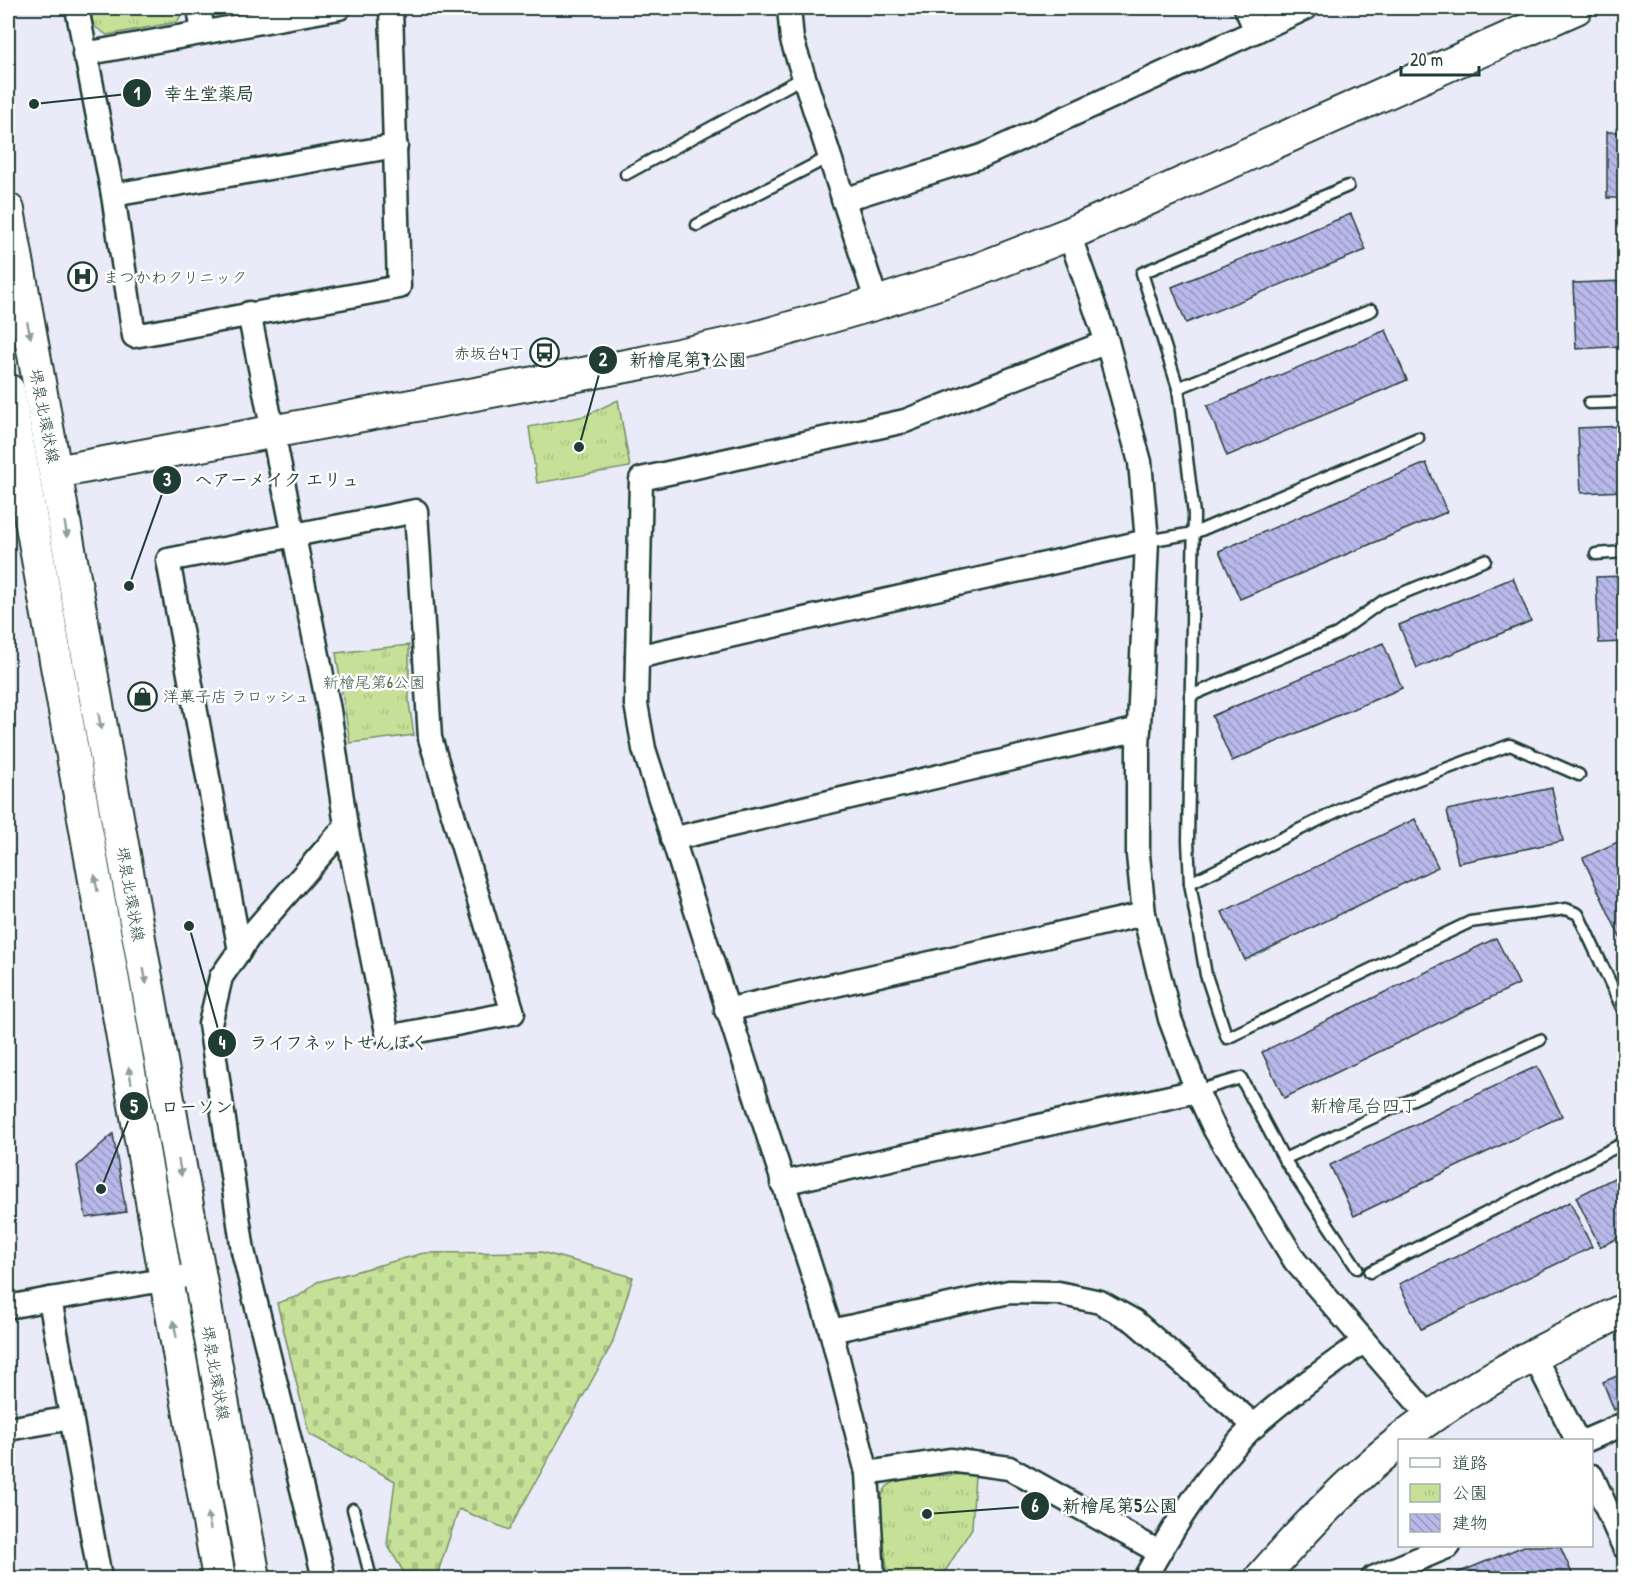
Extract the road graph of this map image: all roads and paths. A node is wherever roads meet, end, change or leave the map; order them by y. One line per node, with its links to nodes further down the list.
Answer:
1 (77, 8): 11 (street)
2 (199, 8): 10 (street)
3 (331, 8): 10 (street)
4 (391, 8): 13 (street)
5 (789, 8): 12 (street)
6 (1246, 8): 9 (street)
7 (1306, 8): 9 (street)
8 (1576, 8): 21 (main road)
9 (1256, 31): 18 (street)
10 (203, 32): 11 (street)
11 (84, 54): 17 (street)
12 (804, 77): 14 (street); 15 (lane)
13 (396, 146): 17 (street); 24 (street)
14 (829, 157): 18 (street); 20 (lane)
15 (626, 174)
16 (1348, 186): 26 (lane)
17 (113, 195): 24 (street)
18 (843, 200): 22 (street)
19 (8, 210): 32 (main road, 堺泉北環状線, one-way to 32)
20 (697, 225)
21 (1069, 234): 22 (main road); 25 (street)
22 (878, 303): 30 (main road)
23 (1372, 310): 26 (lane)
24 (249, 313): 30 (street)
25 (1107, 342): 36 (street); 40 (street)
26 (1178, 388): 34 (lane)
27 (8, 390): 33 (main road, 堺泉北環状線)
28 (1624, 402): 29 (lane)
29 (1589, 403)
30 (271, 432): 32 (main road); 35 (street)
31 (1418, 438): 34 (lane)
32 (56, 472): 33 (street); 58 (main road, 堺泉北環状線, one-way to 58)
33 (16, 482): 59 (main road, 堺泉北環状線, one-way to 33)
34 (1194, 533): 36 (lane); 41 (lane)
35 (295, 535): 44 (street); 44 (street); 48 (street)
36 (1147, 541): 40 (street); 42 (street)
37 (1624, 552): 38 (lane)
38 (1596, 554)
39 (1485, 560): 41 (lane)
40 (637, 657): 45 (street)
41 (1190, 696): 46 (lane)
42 (1139, 729): 45 (street); 47 (street)
43 (1579, 775): 46 (lane)
44 (346, 826): 48 (street)
45 (672, 839): 49 (street)
46 (1190, 883): 50 (lane)
47 (1144, 914): 49 (street); 52 (street)
48 (240, 951): 84 (street)
49 (726, 1010): 55 (street)
50 (1624, 1012)
51 (1540, 1040): 54 (lane)
52 (1197, 1091): 54 (lane); 55 (street); 64 (street)
53 (1624, 1143): 57 (lane)
54 (1284, 1159): 56 (lane)
55 (782, 1183): 63 (street)
56 (1358, 1268)
57 (1370, 1272)
58 (199, 1274): 59 (street); 83 (main road, 堺泉北環状線)
59 (166, 1280): 60 (street); 82 (main road, 堺泉北環状線, one-way to 59)
60 (50, 1299): 61 (street); 67 (street)
61 (8, 1307)
62 (1624, 1310): 65 (main road)
63 (831, 1331): 69 (street); 75 (street)
64 (1364, 1341): 66 (street); 69 (street)
65 (1533, 1354): 66 (main road); 72 (street)
66 (1430, 1417): 71 (main road)
67 (71, 1418): 70 (street); 81 (street)
68 (1624, 1424): 73 (street)
69 (1255, 1425): 80 (street)
70 (8, 1429)
71 (1402, 1439)
72 (1576, 1439)
73 (1589, 1439)
74 (1398, 1443): 88 (main road)
75 (867, 1473): 80 (street); 86 (street)
76 (1593, 1483): 79 (street)
77 (353, 1509): 85 (lane)
78 (1444, 1547): 89 (street)
79 (1624, 1547)
80 (1159, 1552): 87 (street)
81 (100, 1578)
82 (219, 1578)
83 (254, 1578)
84 (324, 1578)
85 (371, 1578)
86 (873, 1578)
87 (1145, 1578)
88 (1261, 1578)
89 (1373, 1578)

